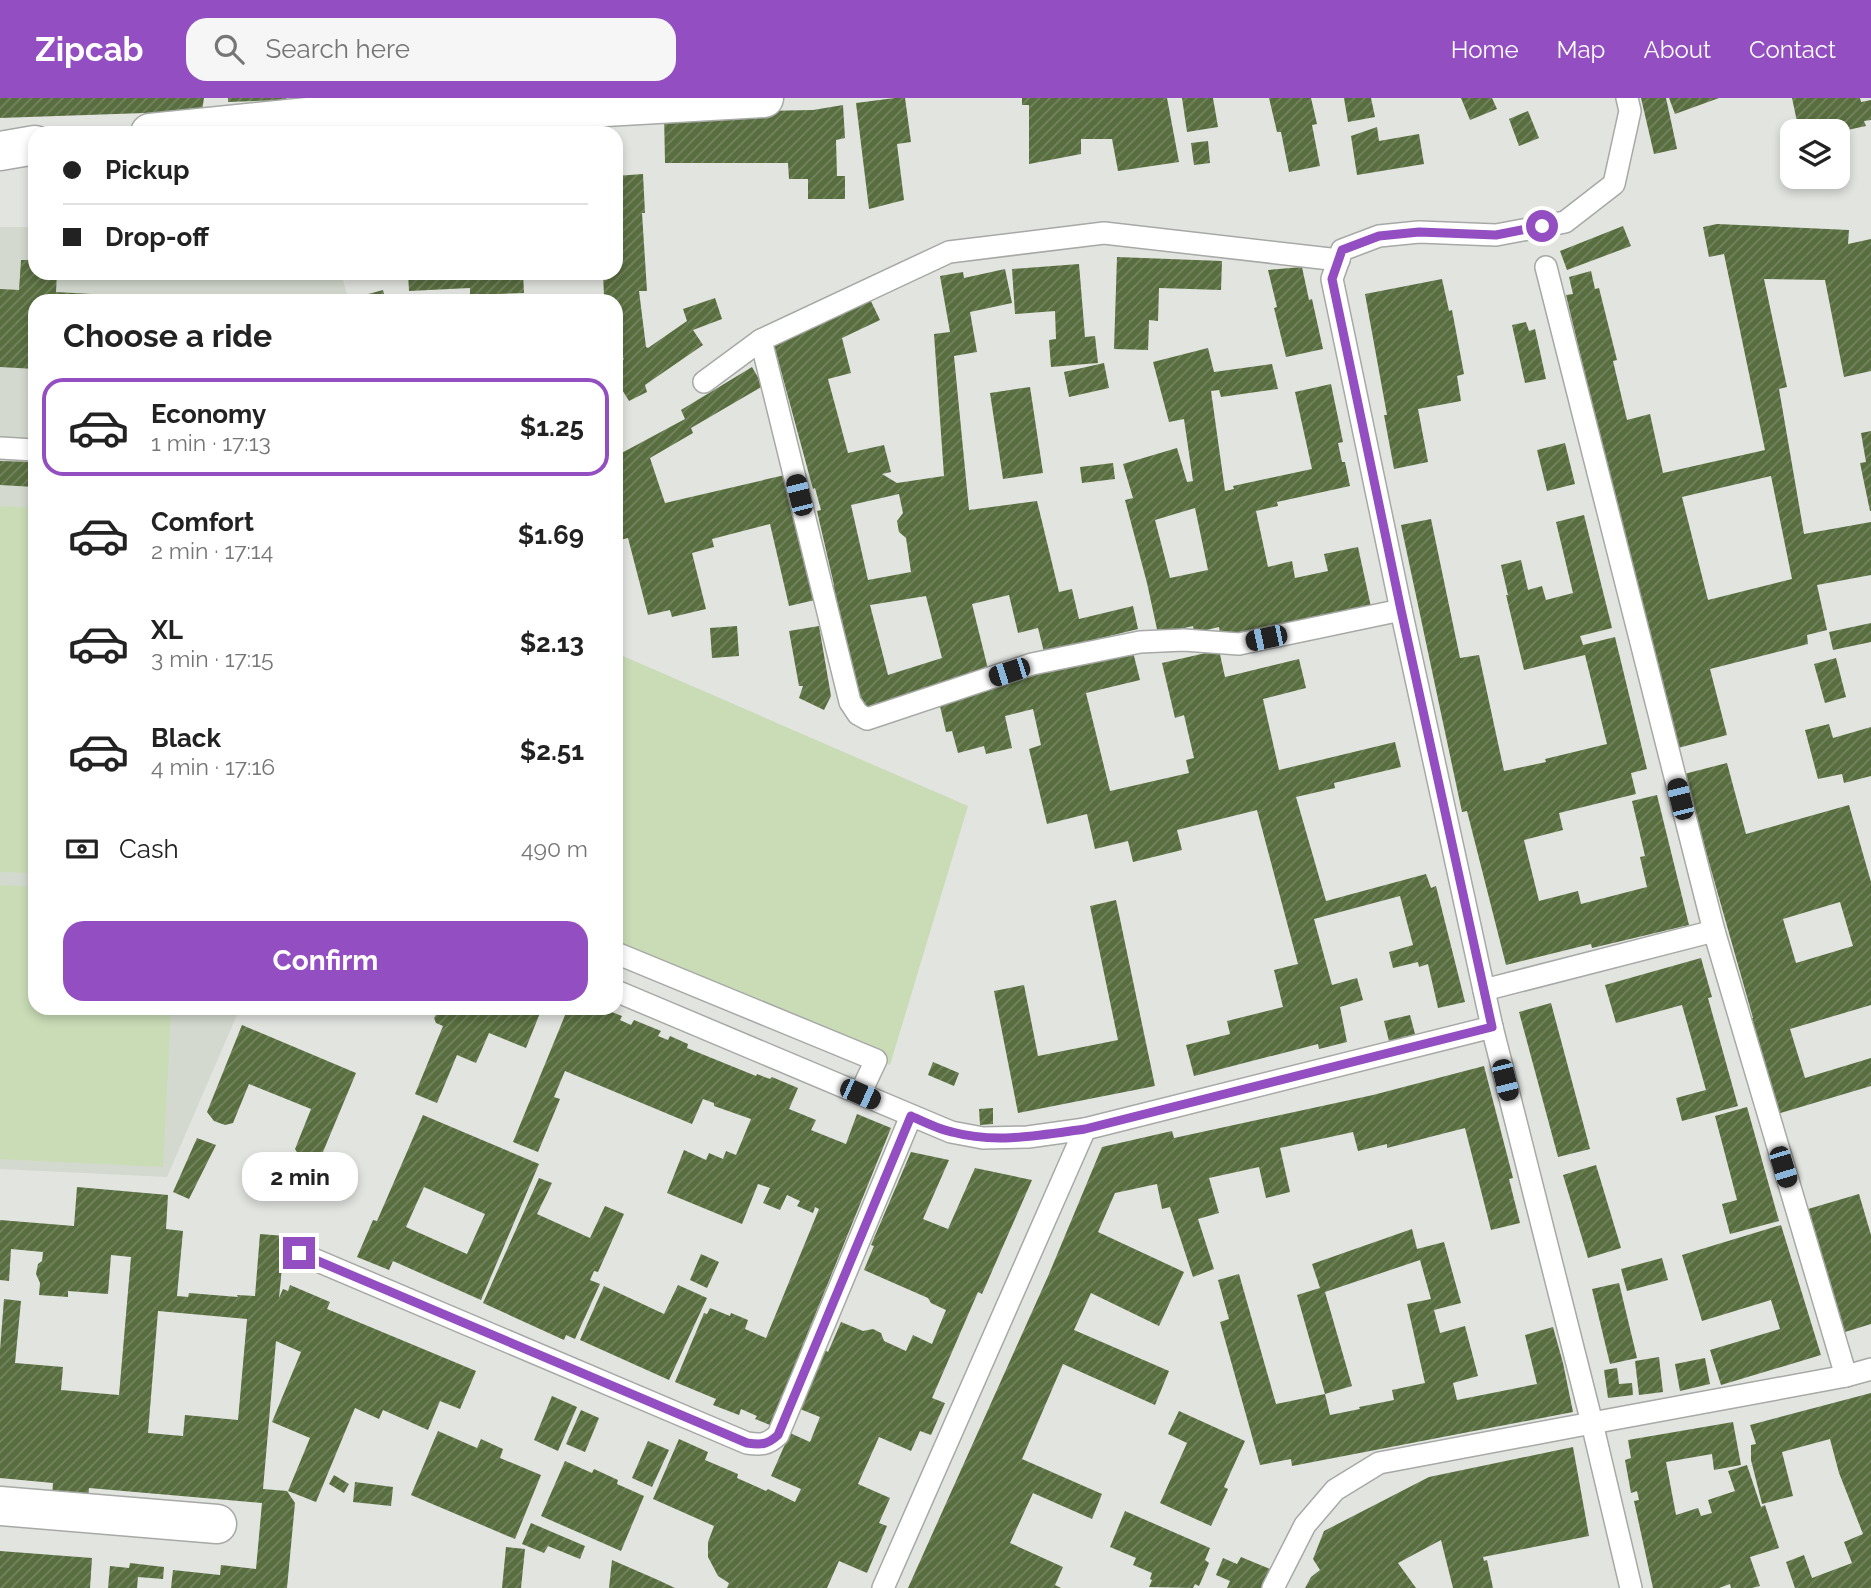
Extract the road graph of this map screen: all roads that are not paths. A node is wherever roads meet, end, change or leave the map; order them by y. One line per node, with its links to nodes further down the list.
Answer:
1 (764, 98): 3 (street)
2 (1627, 98): 6 (lane)
3 (219, 126)
4 (28, 146): 5 (street)
5 (0, 150)
6 (1339, 260): 8 (lane); 12 (lane)
7 (1546, 267): 13 (lane)
8 (761, 340): 9 (lane); 12 (lane)
9 (704, 382)
10 (0, 448): 11 (lane)
11 (28, 450)
12 (1401, 610): 15 (lane)
13 (1714, 932): 15 (lane); 23 (lane)
14 (623, 956): 18 (lane)
15 (1485, 990): 17 (lane)
16 (623, 994): 18 (lane)
17 (1492, 1027): 20 (lane); 24 (lane)
18 (860, 1094): 19 (lane)
19 (911, 1116): 20 (lane); 21 (lane)
20 (1085, 1129): 27 (lane)
21 (299, 1253)
22 (1871, 1369): 23 (lane)
23 (1846, 1376): 24 (lane)
24 (1592, 1423): 28 (lane); 29 (lane)
25 (0, 1506): 26 (street)
26 (217, 1524)
27 (883, 1588)
28 (1273, 1588)
29 (1631, 1588)

